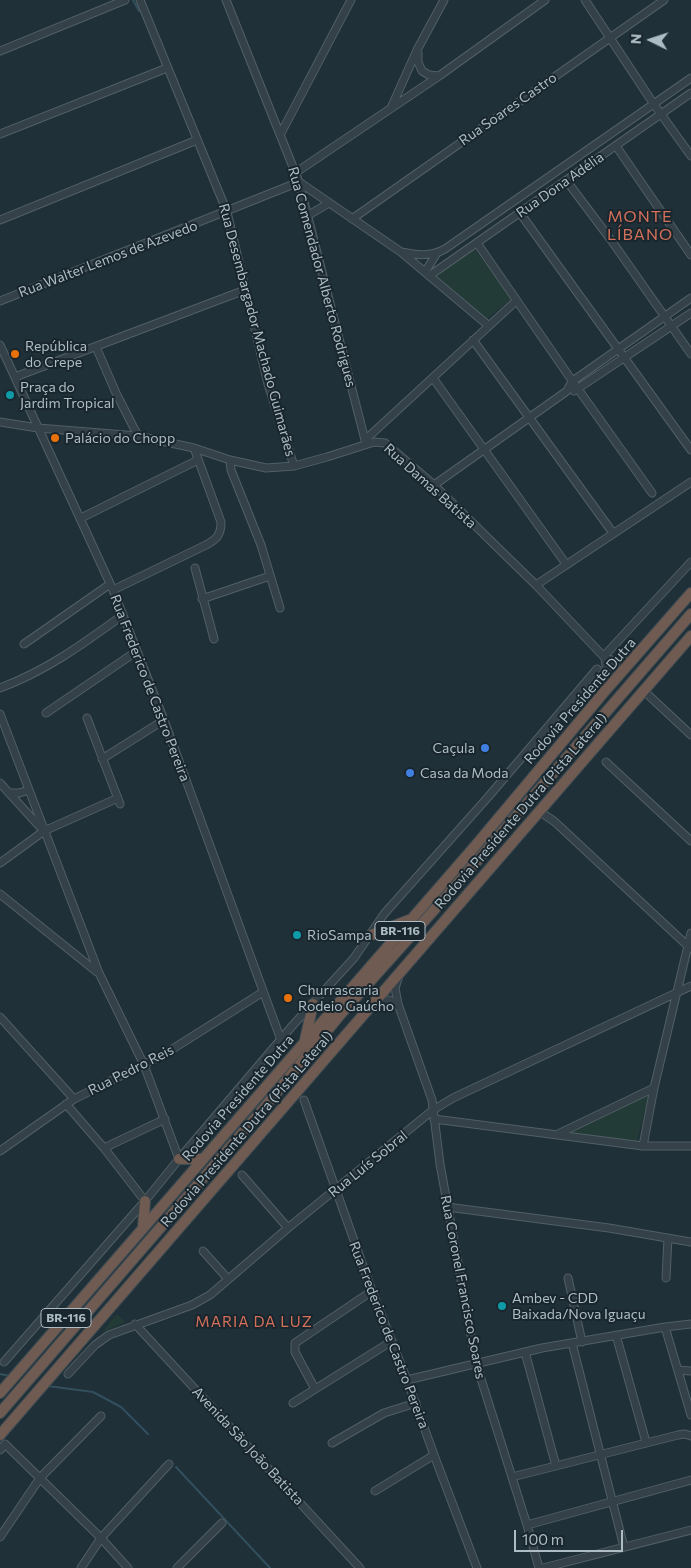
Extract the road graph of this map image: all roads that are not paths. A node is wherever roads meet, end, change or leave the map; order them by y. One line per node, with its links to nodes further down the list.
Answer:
1 (125, 0): 11 (street)
2 (140, 0): 12 (street, Rua Desembargador Machado Guimarães)
3 (226, 0): 20 (street, Rua Comendador Alberto Rodrigues)
4 (351, 0): 20 (street)
5 (444, 0): 10 (street)
6 (545, 0): 13 (street)
7 (585, 0): 9 (street)
8 (664, 0): 9 (street, Rua Soares Castro)
9 (610, 38): 16 (street); 31 (street, Rua Soares Castro)
10 (417, 50): 13 (street); 17 (street)
11 (0, 51)
12 (168, 68): 19 (street); 21 (street, Rua Desembargador Machado Guimarães)
13 (439, 76): 17 (street)
14 (691, 78): 16 (street, Rua Dona Adélia)
15 (691, 93): 18 (street, Rua Dona Adélia)
16 (653, 103): 18 (street); 35 (street, Rua Dona Adélia)
17 (391, 108): 24 (street)
18 (661, 114): 22 (street, Rua Dona Adélia); 23 (street)
19 (0, 134)
20 (280, 135): 24 (street, Rua Comendador Alberto Rodrigues)
21 (197, 140): 28 (street, Rua Desembargador Machado Guimarães); 32 (street)
22 (616, 146): 25 (street, Rua Dona Adélia); 36 (street)
23 (691, 156)
24 (295, 173): 26 (street, Rua Comendador Alberto Rodrigues)
25 (566, 180): 29 (street, Rua Dona Adélia); 43 (street)
26 (299, 182): 27 (street); 28 (street, Rua Walter Lemos de Azevedo); 30 (street, Rua Comendador Alberto Rodrigues)
27 (329, 203): 30 (street); 31 (street)
28 (227, 212): 38 (street, Rua Desembargador Machado Guimarães); 40 (street, Rua Walter Lemos de Azevedo)
29 (520, 213): 33 (street, Rua Dona Adélia); 49 (street)
30 (307, 216): 61 (street, Rua Comendador Alberto Rodrigues)
31 (352, 218): 34 (street)
32 (0, 220)
33 (477, 243): 37 (street, Rua Dona Adélia); 41 (street)
34 (400, 252): 35 (street); 37 (street)
35 (437, 254): 37 (street, Rua Dona Adélia)
36 (691, 255)
37 (427, 274): 44 (street)
38 (245, 290): 48 (street); 67 (street, Rua Desembargador Machado Guimarães)
39 (691, 298): 43 (street)
40 (0, 301)
41 (516, 301): 44 (street); 54 (street)
42 (691, 313): 45 (street)
43 (665, 317): 45 (street); 49 (street)
44 (489, 326): 46 (street)
45 (671, 327): 50 (street); 51 (street)
46 (473, 340): 53 (street); 57 (street)
47 (0, 345): 52 (street, Rua Frederico de Castro Pereira)
48 (96, 347): 52 (street); 60 (street)
49 (618, 349): 51 (street); 54 (street)
50 (691, 354)
51 (625, 358): 55 (street); 63 (street)
52 (15, 377): 59 (street, Rua Frederico de Castro Pereira)
53 (433, 378): 61 (street); 64 (street)
54 (572, 382): 55 (street); 56 (street)
55 (578, 390): 56 (street); 70 (street)
56 (567, 391): 57 (street)
57 (529, 418): 64 (street); 72 (street)
58 (0, 422): 59 (street, Rua Damas Batista)
59 (38, 428): 60 (street, Rua Damas Batista); 71 (street, Rua Frederico de Castro Pereira)
60 (138, 436): 62 (street, Rua Damas Batista)
61 (366, 442): 67 (street, Rua Damas Batista); 69 (street, Rua Damas Batista)
62 (194, 448): 65 (street); 66 (street, Rua Damas Batista)
63 (691, 450)
64 (484, 451): 69 (street); 74 (street)
65 (198, 460): 71 (street); 78 (street)
66 (230, 460): 67 (street, Rua Damas Batista); 76 (street)
67 (294, 466)
68 (691, 482): 72 (street)
69 (434, 485): 77 (street, Rua Damas Batista)
70 (652, 493)
71 (81, 518): 78 (street, Rua Frederico de Castro Pereira)
72 (612, 533): 74 (street)
73 (691, 562): 88 (street)
74 (566, 564): 77 (street)
75 (195, 568): 80 (street)
76 (270, 576): 80 (street); 81 (street)
77 (536, 585): 88 (street, Rua Damas Batista)
78 (112, 587): 83 (street, Rua Frederico de Castro Pereira); 86 (street)
79 (691, 593): 89 (highway, Rodovia Presidente Dutra / BR-116)
80 (202, 599): 85 (street)
81 (280, 608)
82 (691, 614): 170 (highway, Rodovia Presidente Dutra / BR-116)
83 (123, 615): 87 (street, Rua Frederico de Castro Pereira); 91 (street)
84 (691, 636): 93 (highway, Rodovia Presidente Dutra (Pista Lateral) / BR-116)
85 (214, 639)
86 (24, 644)
87 (137, 652): 94 (street); 97 (street, Rua Frederico de Castro Pereira)
88 (605, 657): 89 (street); 92 (street)
89 (633, 661): 92 (highway, Rodovia Presidente Dutra / BR-116)
90 (597, 669): 111 (street)
91 (0, 688)
92 (605, 691): 109 (highway, Rodovia Presidente Dutra / BR-116)
93 (644, 691): 98 (street); 104 (highway, Rodovia Presidente Dutra (Pista Lateral) / BR-116)
94 (46, 713)
95 (0, 714): 102 (street)
96 (88, 718): 99 (street)
97 (164, 720): 99 (street); 116 (street, Rua Frederico de Castro Pereira)
98 (691, 734)
99 (102, 759): 105 (street)
100 (606, 762): 106 (street)
101 (0, 783): 103 (street)
102 (29, 790): 103 (street); 105 (street)
103 (9, 793): 105 (street)
104 (539, 811): 112 (street); 113 (highway, Rodovia Presidente Dutra (Pista Lateral) / BR-116)
105 (44, 831): 107 (street); 114 (street)
106 (691, 841)
107 (0, 863)
108 (0, 894): 114 (street)
109 (410, 920): 111 (highway); 123 (highway, Rodovia Presidente Dutra / BR-116)
110 (691, 934): 112 (street)
111 (371, 936): 118 (street)
112 (689, 948): 117 (street)
113 (400, 972): 119 (street, Rua Coronel Francisco Soares); 120 (highway, Rodovia Presidente Dutra (Pista Lateral) / BR-116)
114 (99, 973): 124 (street)
115 (691, 986): 117 (street, Rua Luís Sobral)
116 (264, 992): 122 (street, Rua Frederico de Castro Pereira); 124 (street, Rua Pedro Reis)
117 (678, 993): 125 (street); 129 (street, Rua Luís Sobral)
118 (313, 1004): 122 (street); 123 (highway)
119 (398, 1004): 120 (street); 129 (street, Rua Coronel Francisco Soares)
120 (365, 1013): 175 (highway, Rodovia Presidente Dutra (Pista Lateral) / BR-116)
121 (0, 1018): 126 (street)
122 (281, 1040): 137 (street)
123 (304, 1042): 138 (highway, Rodovia Presidente Dutra / BR-116)
124 (144, 1065): 126 (street, Rua Pedro Reis); 130 (street)
125 (654, 1088): 132 (street); 133 (street)
126 (74, 1099): 128 (street, Rua Pedro Reis)
127 (304, 1100): 140 (street, Rua Frederico de Castro Pereira)
128 (66, 1104): 135 (street); 136 (street, Rua Pedro Reis)
129 (433, 1110): 131 (street, Rua Coronel Francisco Soares); 140 (street, Rua Luís Sobral)
130 (165, 1119): 135 (street); 137 (street)
131 (434, 1120): 132 (street); 142 (street, Rua Coronel Francisco Soares)
132 (557, 1134): 133 (street)
133 (643, 1146): 134 (street)
134 (691, 1146)
135 (104, 1148): 141 (street)
136 (0, 1151)
137 (178, 1159): 138 (highway); 141 (street)
138 (203, 1159): 143 (highway, Rodovia Presidente Dutra / BR-116)
139 (242, 1175): 144 (street)
140 (336, 1190): 144 (street, Rua Luís Sobral); 151 (street, Rua Frederico de Castro Pereira)
141 (145, 1201): 143 (highway); 160 (street)
142 (447, 1207): 145 (street); 161 (street, Rua Coronel Francisco Soares)
143 (143, 1228): 167 (highway, Rodovia Presidente Dutra / BR-116)
144 (288, 1228): 150 (street, Rua Luís Sobral)
145 (668, 1238): 146 (street); 149 (street)
146 (691, 1242)
147 (203, 1251): 150 (street)
148 (568, 1278): 157 (street)
149 (666, 1278)
150 (228, 1279): 152 (street, Rua Luís Sobral)
151 (372, 1291): 156 (street, Rua Frederico de Castro Pereira); 166 (street)
152 (135, 1324): 164 (street, Rua Luís Sobral); 195 (street, Avenida São João Batista)
153 (691, 1324): 154 (street)
154 (665, 1327): 155 (street); 162 (street)
155 (616, 1335): 157 (street); 174 (street)
156 (392, 1341): 165 (street, Rua Frederico de Castro Pereira); 166 (street)
157 (582, 1342): 158 (street)
158 (572, 1343): 159 (street); 177 (street)
159 (525, 1352): 161 (street); 180 (street)
160 (4, 1362)
161 (476, 1363): 165 (street); 181 (street, Rua Coronel Francisco Soares)
162 (678, 1370): 163 (street); 171 (street)
163 (691, 1371)
164 (68, 1374)
165 (407, 1380): 169 (street, Rua Frederico de Castro Pereira)
166 (315, 1389): 168 (street)
167 (2, 1391)
168 (293, 1403)
169 (416, 1404): 176 (street); 178 (street, Rua Frederico de Castro Pereira)
170 (0, 1412)
171 (691, 1415)
172 (101, 1416): 182 (street)
173 (690, 1434): 174 (street)
174 (646, 1442): 177 (street)
175 (2, 1443): 182 (street)
176 (332, 1443)
177 (600, 1454): 180 (street); 185 (street)
178 (434, 1455): 184 (street); 196 (street, Rua Frederico de Castro Pereira)
179 (169, 1464): 190 (street)
180 (556, 1466): 181 (street)
181 (512, 1477): 187 (street, Rua Coronel Francisco Soares)
182 (40, 1478): 189 (street); 190 (street)
183 (691, 1480): 185 (street)
184 (375, 1492)
185 (612, 1501): 187 (street); 191 (street)
186 (222, 1523): 194 (street)
187 (527, 1524): 197 (street, Rua Coronel Francisco Soares)
188 (691, 1530): 191 (street)
189 (0, 1537)
190 (101, 1538): 192 (street); 193 (street)
191 (624, 1547): 198 (street)
192 (81, 1568)
193 (128, 1568)
194 (177, 1568)
195 (360, 1568)
196 (477, 1568)
197 (539, 1568)
198 (543, 1568)

